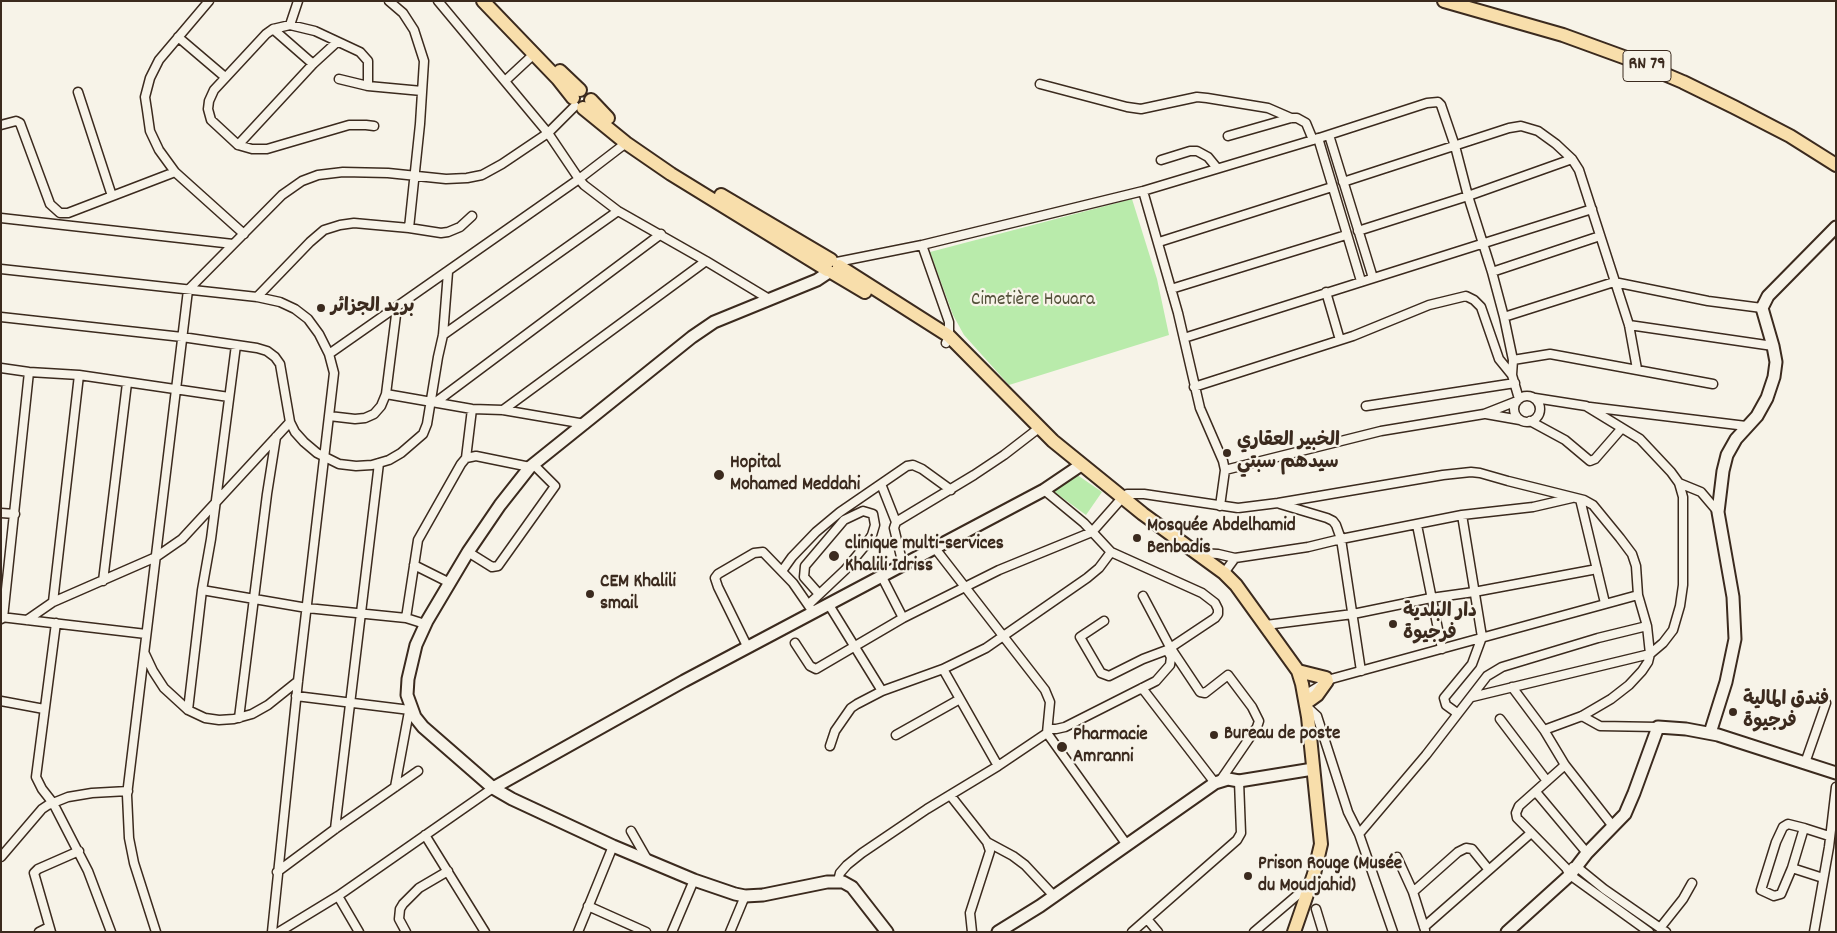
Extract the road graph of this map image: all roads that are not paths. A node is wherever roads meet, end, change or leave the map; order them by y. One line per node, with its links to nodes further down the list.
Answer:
1 (209, 1): 10 (street)
2 (298, 1): 8 (street)
3 (389, 1): 19 (street)
4 (438, 1): 16 (street)
5 (483, 1): 12 (main road)
6 (494, 1): 21 (main road)
7 (1444, 1): 34 (main road, RN 79)
8 (290, 25): 9 (street); 11 (street)
9 (273, 29): 13 (street); 14 (street)
10 (178, 37): 14 (street); 36 (street)
11 (337, 42): 13 (street); 18 (street)
12 (534, 54): 16 (street); 21 (main road)
13 (313, 64): 30 (street)
14 (225, 77): 30 (street)
15 (339, 79): 18 (street)
16 (505, 81): 25 (street)
17 (1040, 84): 22 (street)
18 (368, 86): 19 (street)
19 (422, 91): 37 (street)
20 (78, 92): 42 (street)
21 (581, 100): 25 (street); 29 (main road); 60 (main road)
22 (1292, 118): 27 (street); 28 (street)
23 (1, 126): 42 (street)
24 (374, 126): 30 (street)
25 (548, 133): 37 (street); 38 (street)
26 (1329, 135): 28 (street); 31 (street); 39 (street)
27 (1228, 136)
28 (1316, 139): 35 (street); 40 (street)
29 (626, 144): 38 (street); 60 (main road)
30 (238, 145)
31 (1455, 146): 32 (street); 39 (street); 43 (street)
32 (1572, 159): 43 (street); 44 (street)
33 (1161, 160): 35 (street)
34 (1836, 165)
35 (1217, 168): 41 (street)
36 (174, 172): 42 (street); 51 (street)
37 (415, 175): 49 (street); 51 (street)
38 (578, 179): 45 (street); 62 (street)
39 (1343, 182): 50 (street)
40 (1332, 186): 53 (street); 55 (street)
41 (1143, 191): 55 (street); 58 (street)
42 (112, 196)
43 (1468, 196): 50 (street); 57 (street)
44 (1592, 208): 54 (street); 57 (street)
45 (618, 211): 52 (street); 77 (street)
46 (472, 216): 49 (street)
47 (1, 218): 56 (street)
48 (1836, 227): 73 (main road)
49 (409, 228): 70 (street)
50 (1358, 231): 64 (street)
51 (244, 234): 56 (street)
52 (661, 234): 59 (street); 99 (street)
53 (1346, 235): 65 (street); 67 (street)
54 (1600, 236): 63 (street); 66 (street)
55 (1159, 242): 67 (street)
56 (234, 244): 68 (street)
57 (1482, 244): 63 (street); 64 (street)
58 (922, 245): 60 (street); 80 (street)
59 (706, 261): 71 (street); 104 (street)
60 (833, 267): 71 (main road); 80 (main road)
61 (1, 269): 68 (street)
62 (448, 272): 72 (street); 77 (street)
63 (1492, 272): 75 (street)
64 (1373, 278): 65 (street)
65 (1361, 281): 69 (street)
66 (1614, 282): 73 (street); 75 (street); 76 (street)
67 (1171, 289): 79 (street)
68 (188, 290): 70 (street); 78 (street)
69 (1326, 292): 79 (street); 81 (street)
70 (257, 297): 84 (street)
71 (769, 300): 111 (main road)
72 (398, 306): 84 (street); 95 (street)
73 (1762, 308): 83 (main road)
74 (1, 317): 78 (street)
75 (1504, 317): 85 (street)
76 (1629, 325): 83 (street); 87 (street)
77 (443, 335): 99 (street)
78 (182, 337): 82 (street); 94 (street)
79 (1184, 338): 93 (street)
80 (948, 340): 113 (main road)
81 (1340, 340): 90 (street); 93 (street)
82 (236, 345): 96 (street); 110 (street)
83 (1773, 346): 112 (main road)
84 (329, 354): 107 (street)
85 (1513, 360): 87 (street); 90 (street)
86 (1, 368): 88 (street)
87 (1638, 369): 92 (street)
88 (29, 372): 89 (street); 133 (street)
89 (79, 375): 91 (street); 161 (street)
90 (1513, 379): 98 (street); 101 (street)
91 (128, 383): 94 (street); 151 (street)
92 (1713, 384)
93 (1194, 387): 121 (street)
94 (176, 389): 96 (street); 143 (street)
95 (386, 394): 99 (street); 107 (street)
96 (229, 397): 129 (street)
97 (1535, 398): 98 (street); 100 (street); 106 (street)
98 (1518, 400): 105 (street); 108 (street)
99 (434, 401): 103 (street); 118 (street)
100 (1554, 401): 102 (street); 106 (street)
101 (1366, 406)
102 (1586, 406): 112 (street); 114 (street)
103 (472, 409): 104 (street); 117 (street)
104 (504, 410): 111 (street)
105 (1484, 414): 108 (street); 121 (street)
106 (1539, 414): 109 (street)
107 (329, 416): 116 (street)
108 (1520, 420): 109 (street)
109 (1530, 421): 114 (street)
110 (290, 422): 115 (street); 116 (street)
111 (585, 424): 119 (main road)
112 (1746, 426): 132 (main road)
113 (1039, 428): 120 (main road); 124 (street)
114 (1622, 428): 122 (street)
115 (276, 437): 129 (street); 160 (street)
116 (324, 457): 118 (street); 164 (street)
117 (466, 458): 119 (street); 145 (street)
118 (379, 463): 166 (street)
119 (532, 465): 140 (main road); 140 (street)
120 (1081, 465): 125 (main road); 126 (main road)
121 (1225, 470): 130 (street)
122 (1679, 482): 132 (street); 186 (street)
123 (881, 484): 124 (street); 135 (street); 148 (street)
124 (951, 490): 135 (street)
125 (1044, 490): 137 (street); 139 (main road)
126 (1122, 498): 130 (street); 137 (street); 142 (main road)
127 (1577, 498): 128 (street); 134 (street); 147 (street); 157 (street)
128 (1278, 503): 130 (street); 138 (street)
129 (216, 504): 143 (street); 154 (street)
130 (1220, 506)
131 (1, 512): 133 (street)
132 (1718, 512): 212 (main road)
133 (15, 514): 168 (street)
134 (1462, 515): 136 (street); 155 (street)
135 (896, 522): 146 (street)
136 (1417, 525): 138 (street); 159 (street)
137 (1092, 532): 141 (street); 153 (street)
138 (1341, 539): 144 (street); 167 (street)
139 (934, 547): 146 (main road); 153 (street)
140 (468, 552): 152 (main road)
141 (1111, 552): 178 (street); 183 (street)
142 (1197, 553): 144 (street); 149 (main road)
143 (156, 557): 151 (street); 177 (street)
144 (1236, 558): 149 (street)
145 (414, 565): 152 (street); 169 (street)
146 (904, 565): 150 (main road)
147 (1597, 569): 155 (street); 162 (street)
148 (782, 571): 165 (street); 182 (street)
149 (1224, 573): 175 (main road)
150 (882, 577): 163 (main road); 170 (street)
151 (103, 581): 161 (street)
152 (450, 583): 174 (main road)
153 (965, 587): 170 (street); 178 (street)
154 (202, 590): 160 (street); 204 (street)
155 (1474, 592): 159 (street); 179 (street)
156 (819, 594): 156 (street); 165 (street)
157 (1638, 595): 162 (street); 176 (street)
158 (1143, 596): 183 (street)
159 (1431, 598): 167 (street); 184 (street)
160 (254, 599): 164 (street); 207 (street)
161 (53, 602): 171 (street)
162 (1605, 604): 179 (street)
163 (829, 605): 165 (main road); 181 (street)
164 (307, 608): 166 (street); 191 (street)
165 (811, 609): 182 (main road)
166 (360, 613): 169 (street); 200 (street)
167 (1353, 614): 175 (street); 189 (street)
168 (2, 618): 171 (street)
169 (406, 618): 174 (street)
170 (903, 618): 181 (street)
171 (27, 620): 173 (street)
172 (1104, 621): 183 (street)
173 (56, 624): 177 (street); 203 (street)
174 (425, 624): 202 (main road)
175 (1266, 625): 188 (main road)
176 (1647, 626): 186 (street); 197 (street)
177 (146, 634): 185 (street)
178 (1003, 636): 187 (street); 211 (street)
179 (1482, 638): 184 (street); 205 (street)
180 (795, 643): 181 (street)
181 (854, 647): 194 (street)
182 (748, 648): 226 (main road)
183 (1168, 649): 193 (street); 223 (street)
184 (1442, 649): 189 (street)
185 (144, 650): 204 (street); 227 (street)
186 (1650, 654): 192 (street); 206 (street)
187 (943, 669): 194 (street); 198 (street)
188 (1298, 670): 190 (main road); 196 (main road)
189 (1361, 670): 190 (street)
190 (1328, 679): 196 (street); 196 (main road)
191 (298, 681): 195 (street); 207 (street)
192 (1512, 687): 197 (street); 210 (street)
193 (1142, 688): 211 (street); 223 (street)
194 (882, 691): 214 (street)
195 (296, 696): 200 (street); 252 (street)
196 (1305, 697): 218 (main road); 236 (street)
197 (1472, 697): 205 (street)
198 (960, 699): 213 (street); 217 (street)
199 (1, 701): 203 (street)
200 (351, 702): 202 (street); 233 (street)
201 (1826, 704): 215 (street)
202 (410, 708): 224 (street); 226 (main road)
203 (44, 709): 230 (street)
204 (188, 710): 207 (street)
205 (1457, 713): 236 (street)
206 (1582, 716): 209 (street); 210 (street)
207 (239, 718)
208 (1500, 719): 222 (street)
209 (1658, 727): 212 (main road); 231 (main road)
210 (1544, 730): 216 (street)
211 (1047, 731): 217 (street); 240 (street)
212 (1710, 733): 215 (main road)
213 (896, 734)
214 (830, 746)
215 (1805, 763): 220 (main road)
216 (1565, 765): 222 (street); 231 (street)
217 (998, 766): 229 (street)
218 (1313, 769): 221 (main road); 256 (main road)
219 (418, 771): 224 (street)
220 (1836, 773)
221 (1239, 781): 223 (main road); 264 (street)
222 (1547, 781): 228 (street)
223 (1217, 782): 240 (main road)
224 (394, 787): 233 (street)
225 (1836, 787): 238 (street)
226 (493, 788): 237 (street); 241 (main road)
227 (128, 791): 230 (street); 270 (street)
228 (1536, 792): 235 (street); 244 (street)
229 (950, 796): 239 (street); 255 (street)
230 (53, 802): 243 (street); 245 (street)
231 (1612, 825): 244 (main road)
232 (1804, 828): 238 (street); 248 (street); 248 (street)
233 (335, 829): 252 (street)
234 (631, 831): 247 (street)
235 (1532, 833): 249 (street); 250 (street)
236 (1359, 834): 288 (street)
237 (426, 836): 251 (street); 259 (street)
238 (1829, 836): 242 (street)
239 (987, 842): 261 (street); 281 (street)
240 (1127, 845): 261 (main road)
241 (613, 846): 247 (main road); 262 (street)
242 (1832, 847): 253 (street)
243 (79, 851): 265 (street); 269 (street)
244 (1586, 852): 250 (main road)
245 (1, 857)
246 (1397, 857): 258 (street)
247 (647, 860): 254 (main road)
248 (1792, 868): 253 (street)
249 (1489, 870): 258 (street); 266 (street)
250 (1571, 870): 267 (street); 289 (main road); 290 (street)
251 (448, 871): 274 (street); 275 (street)
252 (277, 872): 271 (street)
253 (1823, 878): 291 (street)
254 (694, 880): 260 (main road); 278 (street)
255 (838, 881): 260 (main road); 280 (main road)
256 (1311, 883): 285 (street); 286 (main road)
257 (1692, 883): 267 (street)
258 (1413, 892): 266 (street)
259 (338, 896): 272 (street); 273 (street)
260 (745, 896): 279 (street)
261 (1054, 896): 282 (main road)
262 (588, 906): 276 (street); 277 (street)
263 (1316, 909): 287 (street)
264 (1147, 919): 283 (street); 284 (street)
265 (50, 930): 268 (street)
266 (1425, 930)
267 (1663, 930)
268 (39, 932)
269 (111, 932)
270 (156, 932)
271 (272, 932)
272 (278, 932)
273 (359, 932)
274 (406, 932)
275 (485, 932)
276 (578, 932)
277 (646, 932)
278 (672, 932)
279 (730, 932)
280 (887, 932)
281 (972, 932)
282 (998, 932)
283 (1132, 932)
284 (1158, 932)
285 (1254, 932)
286 (1294, 932)
287 (1323, 932)
288 (1393, 932)
289 (1506, 932)
290 (1649, 932)
291 (1814, 932)

